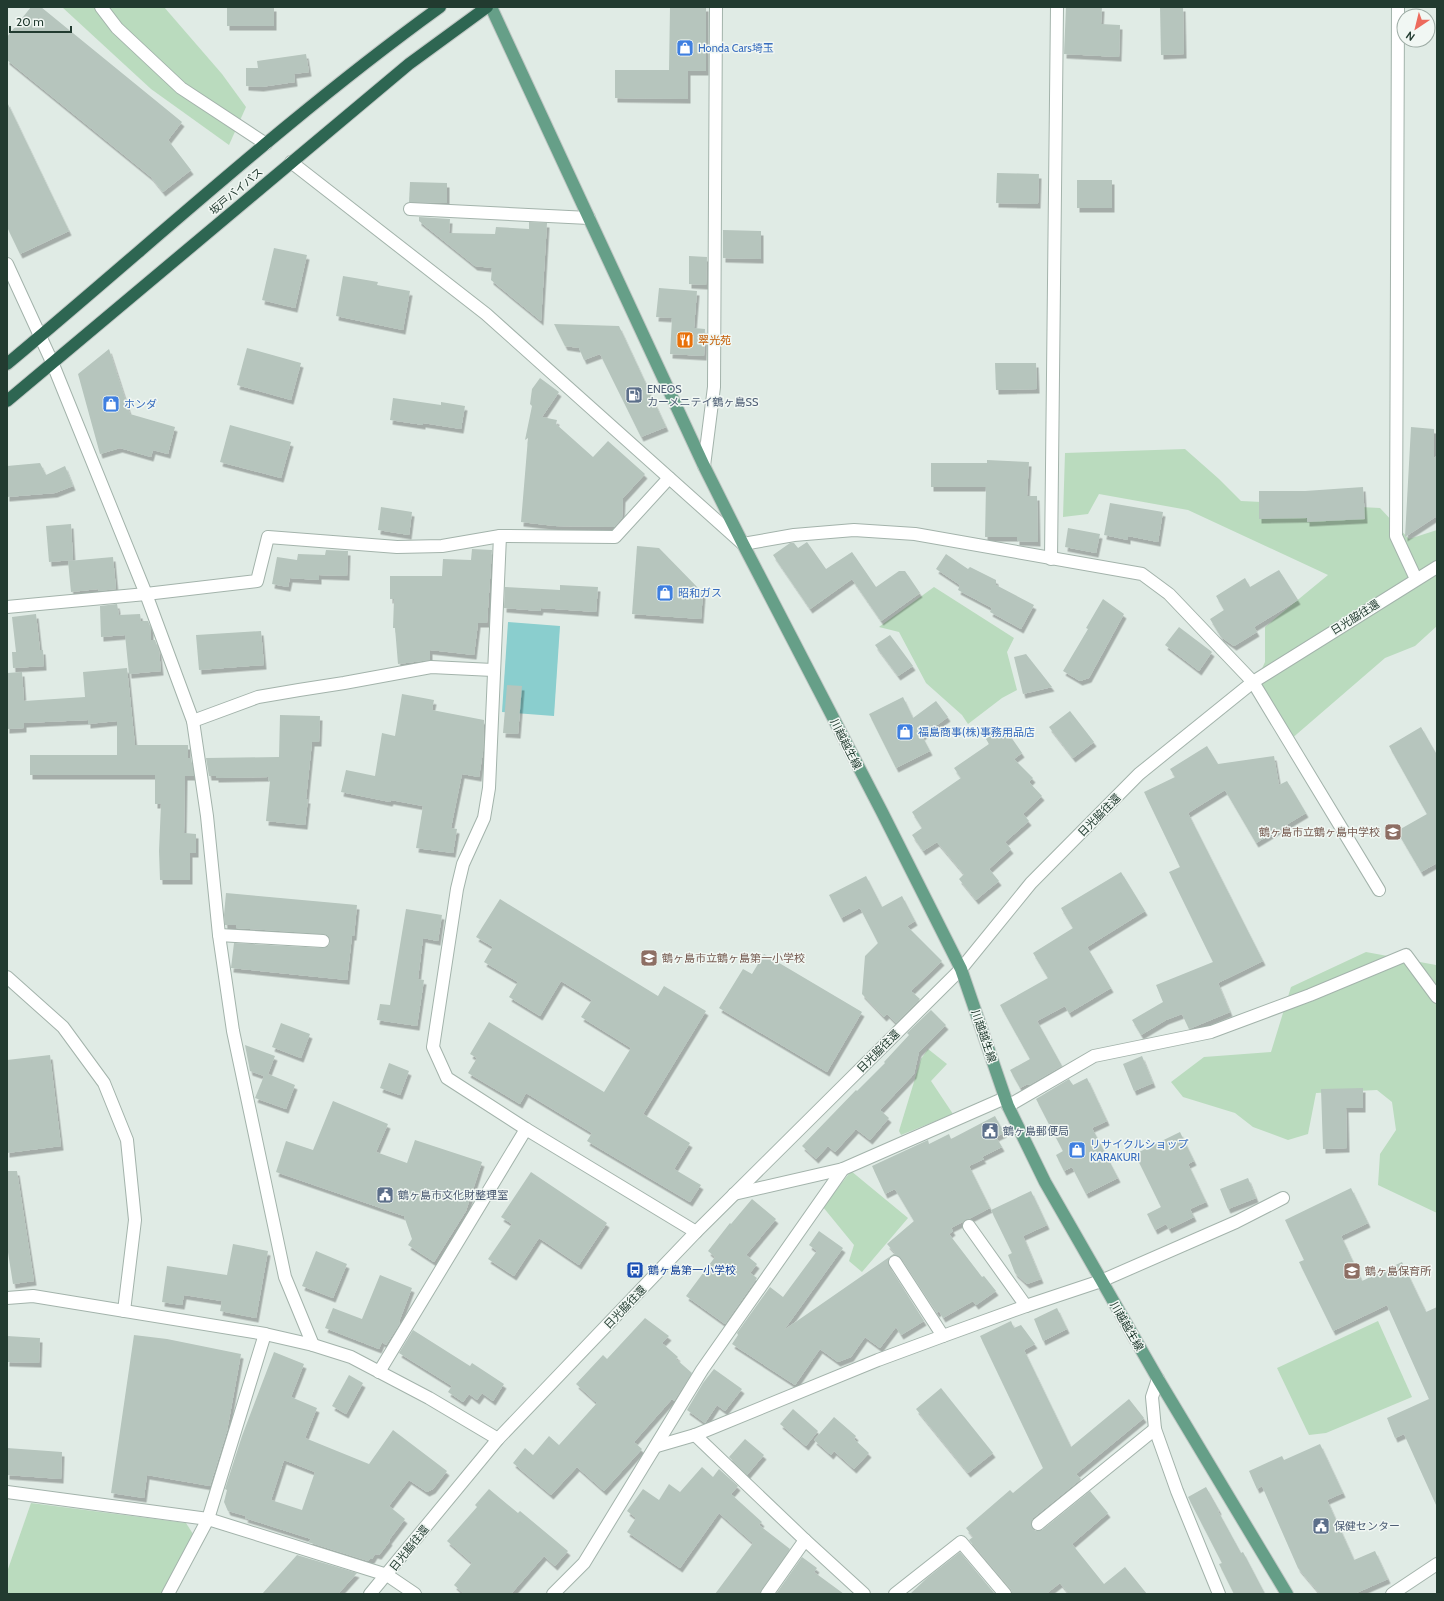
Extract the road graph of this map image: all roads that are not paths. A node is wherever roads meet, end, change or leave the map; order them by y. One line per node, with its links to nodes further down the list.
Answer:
1 (101, 7): 8 (street)
2 (440, 7): 8 (highway, 坂戸バイパス)
3 (487, 7): 9 (highway, 坂戸バイパス)
4 (491, 7): 11 (main road, 川越越生線)
5 (716, 7): 17 (street)
6 (1057, 7): 21 (street)
7 (1398, 7): 23 (street)
8 (266, 144): 13 (highway, 坂戸バイパス)
9 (291, 162): 14 (highway, 坂戸バイパス); 18 (street)
10 (410, 210): 11 (street)
11 (589, 218): 17 (main road, 川越越生線)
12 (7, 264): 13 (street)
13 (40, 336): 14 (street); 15 (highway, 坂戸バイパス)
14 (52, 362): 16 (highway, 坂戸バイパス); 24 (street)
15 (7, 364)
16 (7, 401)
17 (704, 466): 20 (main road, 川越越生線)
18 (668, 478): 19 (street); 20 (street)
19 (500, 536): 24 (street); 26 (street)
20 (743, 544): 21 (street); 32 (main road, 川越越生線)
21 (1051, 559): 27 (street)
22 (1437, 567): 23 (street, 日光脇往還)
23 (1416, 579): 27 (street, 日光脇往還)
24 (146, 594): 25 (street); 28 (street)
25 (7, 607)
26 (493, 670): 28 (street); 36 (street)
27 (1253, 682): 29 (street); 32 (street, 日光脇往還)
28 (193, 721): 30 (street)
29 (1379, 890)
30 (219, 935): 31 (street); 49 (street)
31 (323, 941)
32 (961, 969): 35 (main road, 川越越生線); 38 (street, 日光脇往還)
33 (7, 977): 46 (street)
34 (1437, 997): 35 (street)
35 (1007, 1102): 37 (street); 43 (main road, 川越越生線)
36 (526, 1129): 41 (street); 50 (street)
37 (843, 1169): 38 (street); 55 (street)
38 (734, 1194): 41 (street, 日光脇往還)
39 (1283, 1198): 43 (street)
40 (970, 1226): 45 (street)
41 (696, 1232): 54 (street, 日光脇往還)
42 (895, 1262): 48 (street)
43 (1101, 1281): 45 (street); 51 (main road, 川越越生線)
44 (7, 1298): 46 (street)
45 (1026, 1306): 48 (street)
46 (124, 1311): 47 (street)
47 (265, 1334): 49 (street); 57 (street)
48 (943, 1336): 53 (street)
49 (313, 1345): 50 (street)
50 (379, 1372): 54 (street)
51 (1158, 1379): 52 (street); 71 (main road, 川越越生線)
52 (1155, 1429): 58 (street); 70 (street)
53 (695, 1435): 55 (street); 59 (street)
54 (498, 1439): 61 (street, 日光脇往還)
55 (657, 1446): 65 (street)
56 (7, 1492): 57 (street)
57 (208, 1519): 61 (street); 62 (street)
58 (1038, 1524)
59 (805, 1540): 66 (street); 67 (street)
60 (1437, 1564): 72 (street)
61 (387, 1575): 63 (street, 日光脇往還); 64 (street)
62 (168, 1594)
63 (370, 1594)
64 (415, 1594)
65 (553, 1594)
66 (767, 1594)
67 (864, 1594)
68 (895, 1594): 69 (street)
69 (1005, 1594)
70 (1219, 1594)
71 (1287, 1594)
72 (1392, 1594)

